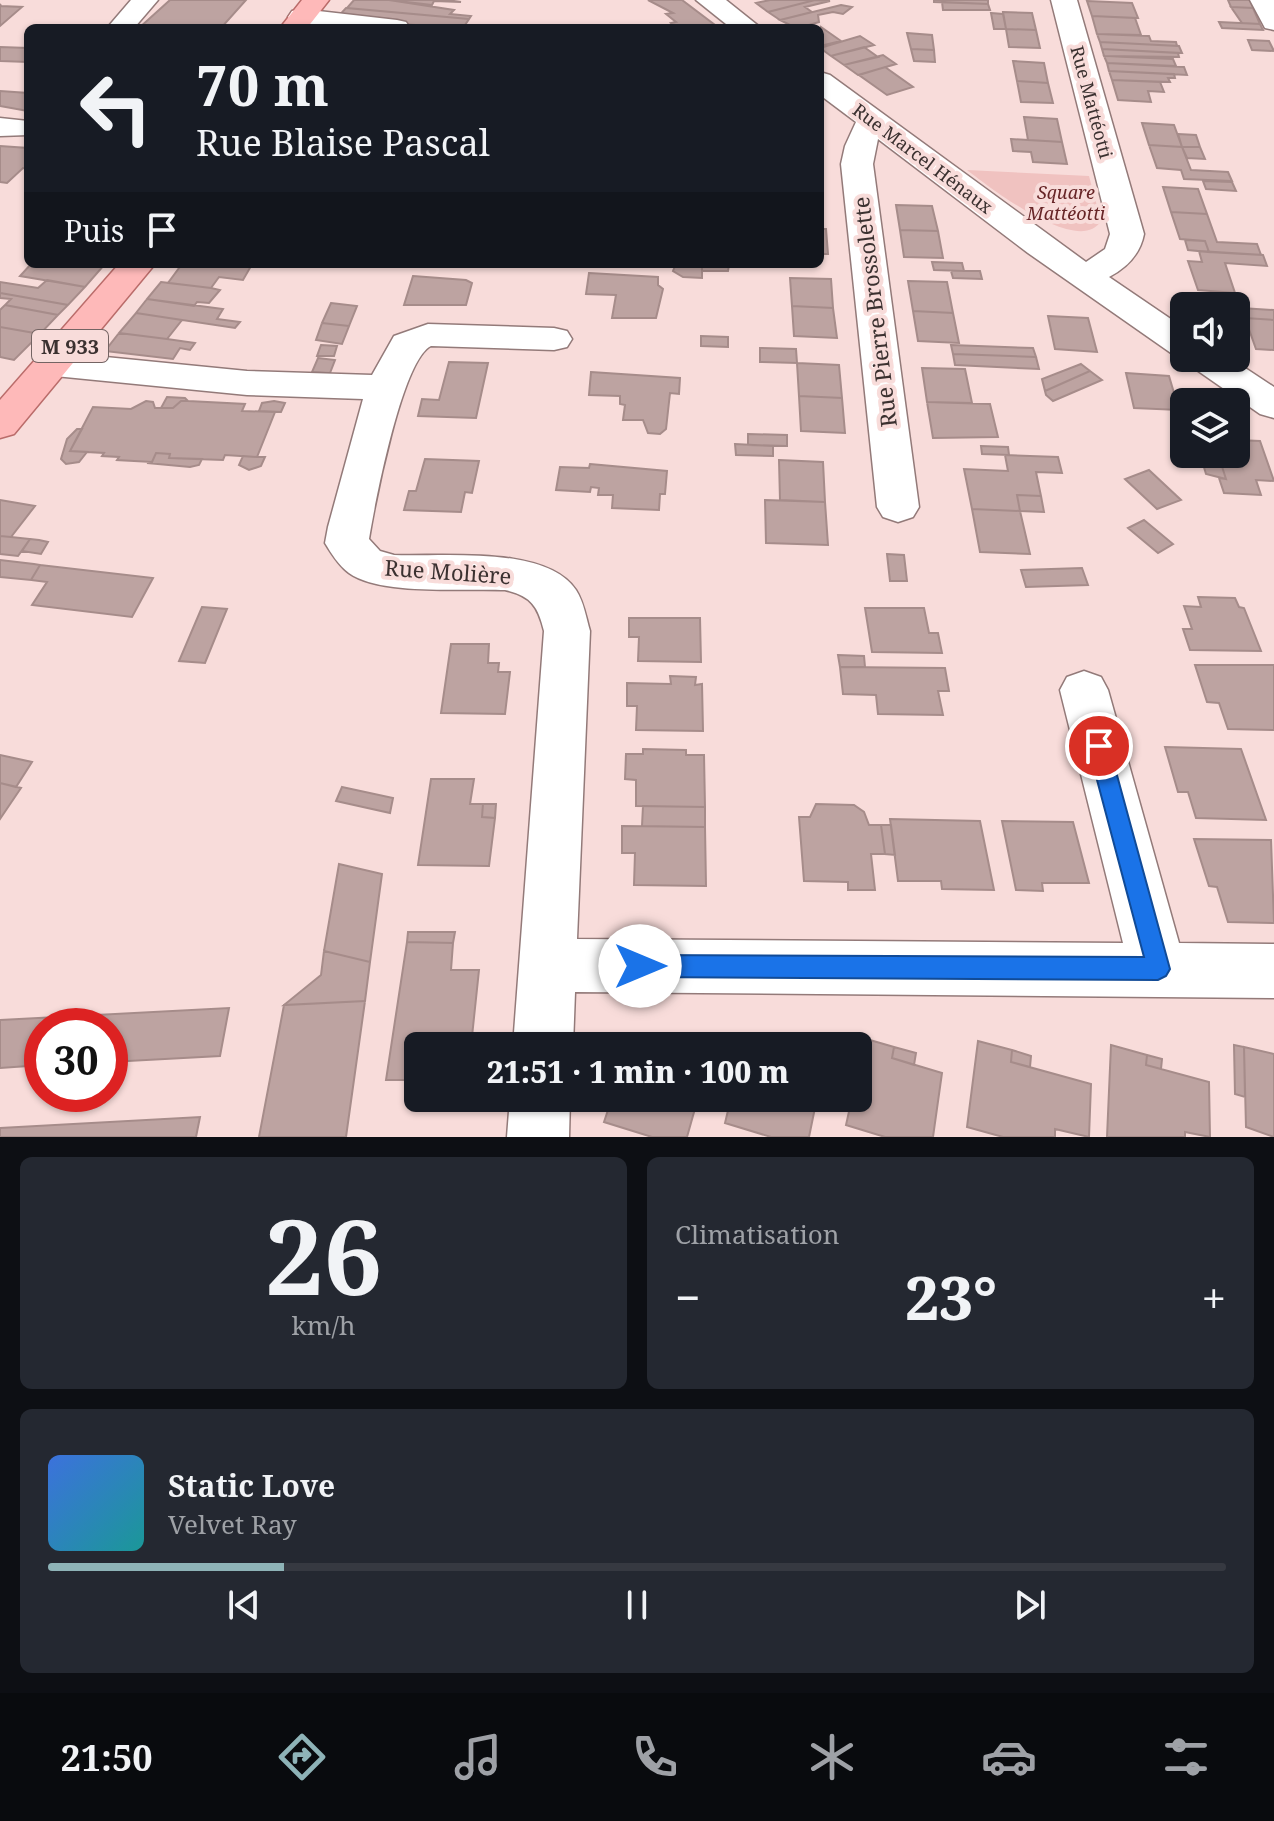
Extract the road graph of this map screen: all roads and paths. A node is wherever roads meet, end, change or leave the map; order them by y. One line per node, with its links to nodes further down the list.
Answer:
1 (145, 0): 7 (street)
2 (709, 0): 9 (street)
3 (1064, 0): 13 (street, Rue Mattéotti)
4 (1263, 0): 6 (street)
5 (303, 15): 8 (street)
6 (1274, 22)
7 (124, 24)
8 (368, 24)
9 (742, 24)
10 (824, 84): 11 (street, Rue Marcel Hénaux)
11 (872, 120): 13 (street, Rue Marcel Hénaux); 21 (street, Rue Pierre Brossolette)
12 (135, 268): 16 (main road, M 933)
13 (1083, 276): 14 (street, Rue Marcel Hénaux)
14 (1170, 335)
15 (554, 339): 18 (street, Rue Molière)
16 (55, 364): 18 (street); 20 (main road, M 933)
17 (1225, 372): 19 (street)
18 (388, 388): 23 (street, Rue Molière)
19 (1274, 405)
20 (0, 425)
21 (898, 507)
22 (1084, 690): 24 (street)
23 (548, 965): 24 (street); 26 (street, Rue Molière)
24 (1158, 969): 25 (street)
25 (1274, 971)
26 (544, 1032)
27 (539, 1112): 28 (street)
28 (538, 1137)

